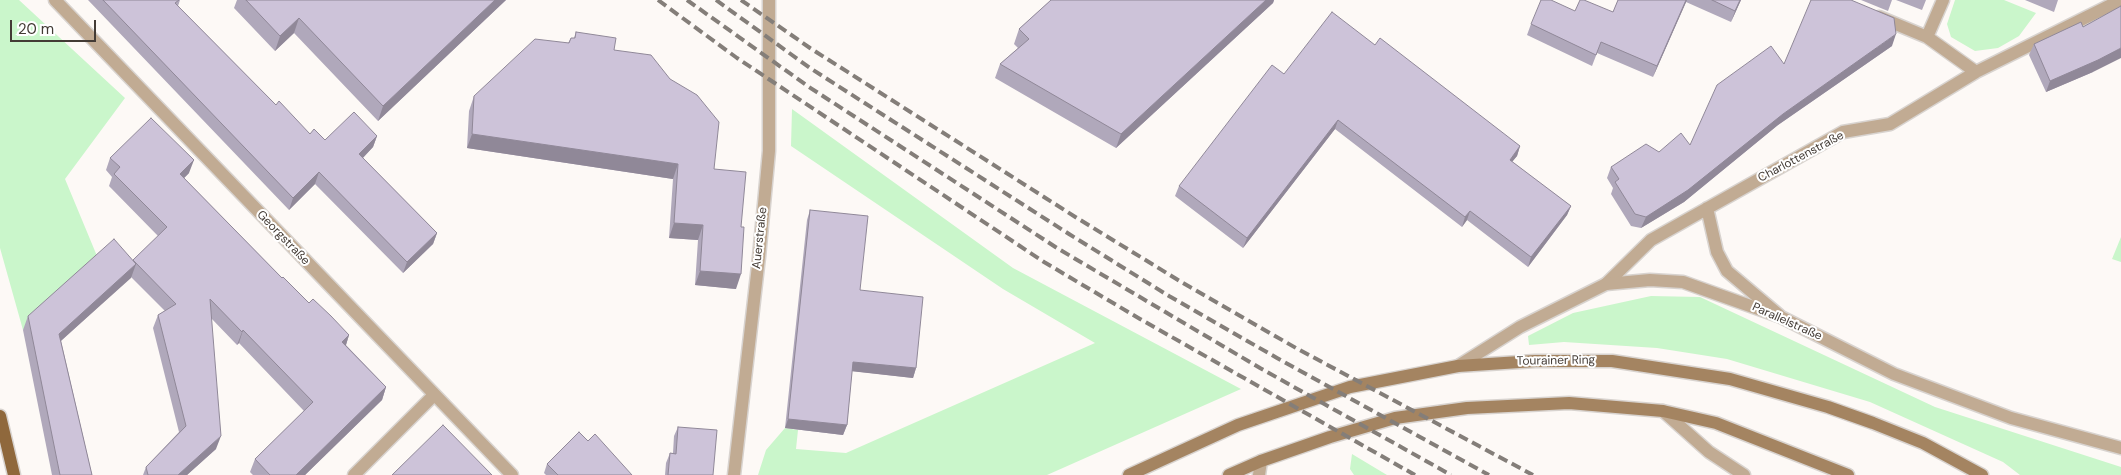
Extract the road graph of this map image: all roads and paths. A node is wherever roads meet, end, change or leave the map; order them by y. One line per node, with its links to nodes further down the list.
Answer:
1 (55, 0): 12 (street, Georgstraße)
2 (769, 0): 20 (street, Auerstraße)
3 (1943, 0): 6 (street)
4 (2121, 0): 7 (street, Charlottenstraße)
5 (1866, 11): 6 (street)
6 (1927, 37): 7 (street)
7 (1976, 72): 8 (street, Charlottenstraße)
8 (1707, 208): 9 (street, Charlottenstraße); 10 (street)
9 (1606, 284): 10 (street, Parallelstraße); 11 (street, Parallelstraße)
10 (1781, 317): 15 (street, Parallelstraße)
11 (1458, 366): 21 (main road, Tourainer Ring); 26 (main road, Tourainer Ring)
12 (434, 394): 18 (street); 19 (street, Georgstraße)
13 (1662, 411): 16 (main road); 24 (street); 25 (main road)
14 (0, 416): 17 (main road)
15 (2121, 448)
16 (1261, 461): 22 (main road); 23 (street)
17 (14, 475)
18 (354, 475)
19 (512, 475)
20 (734, 475)
21 (1129, 475)
22 (1229, 475)
23 (1258, 475)
24 (1744, 475)
25 (1848, 475)
26 (1982, 475)

